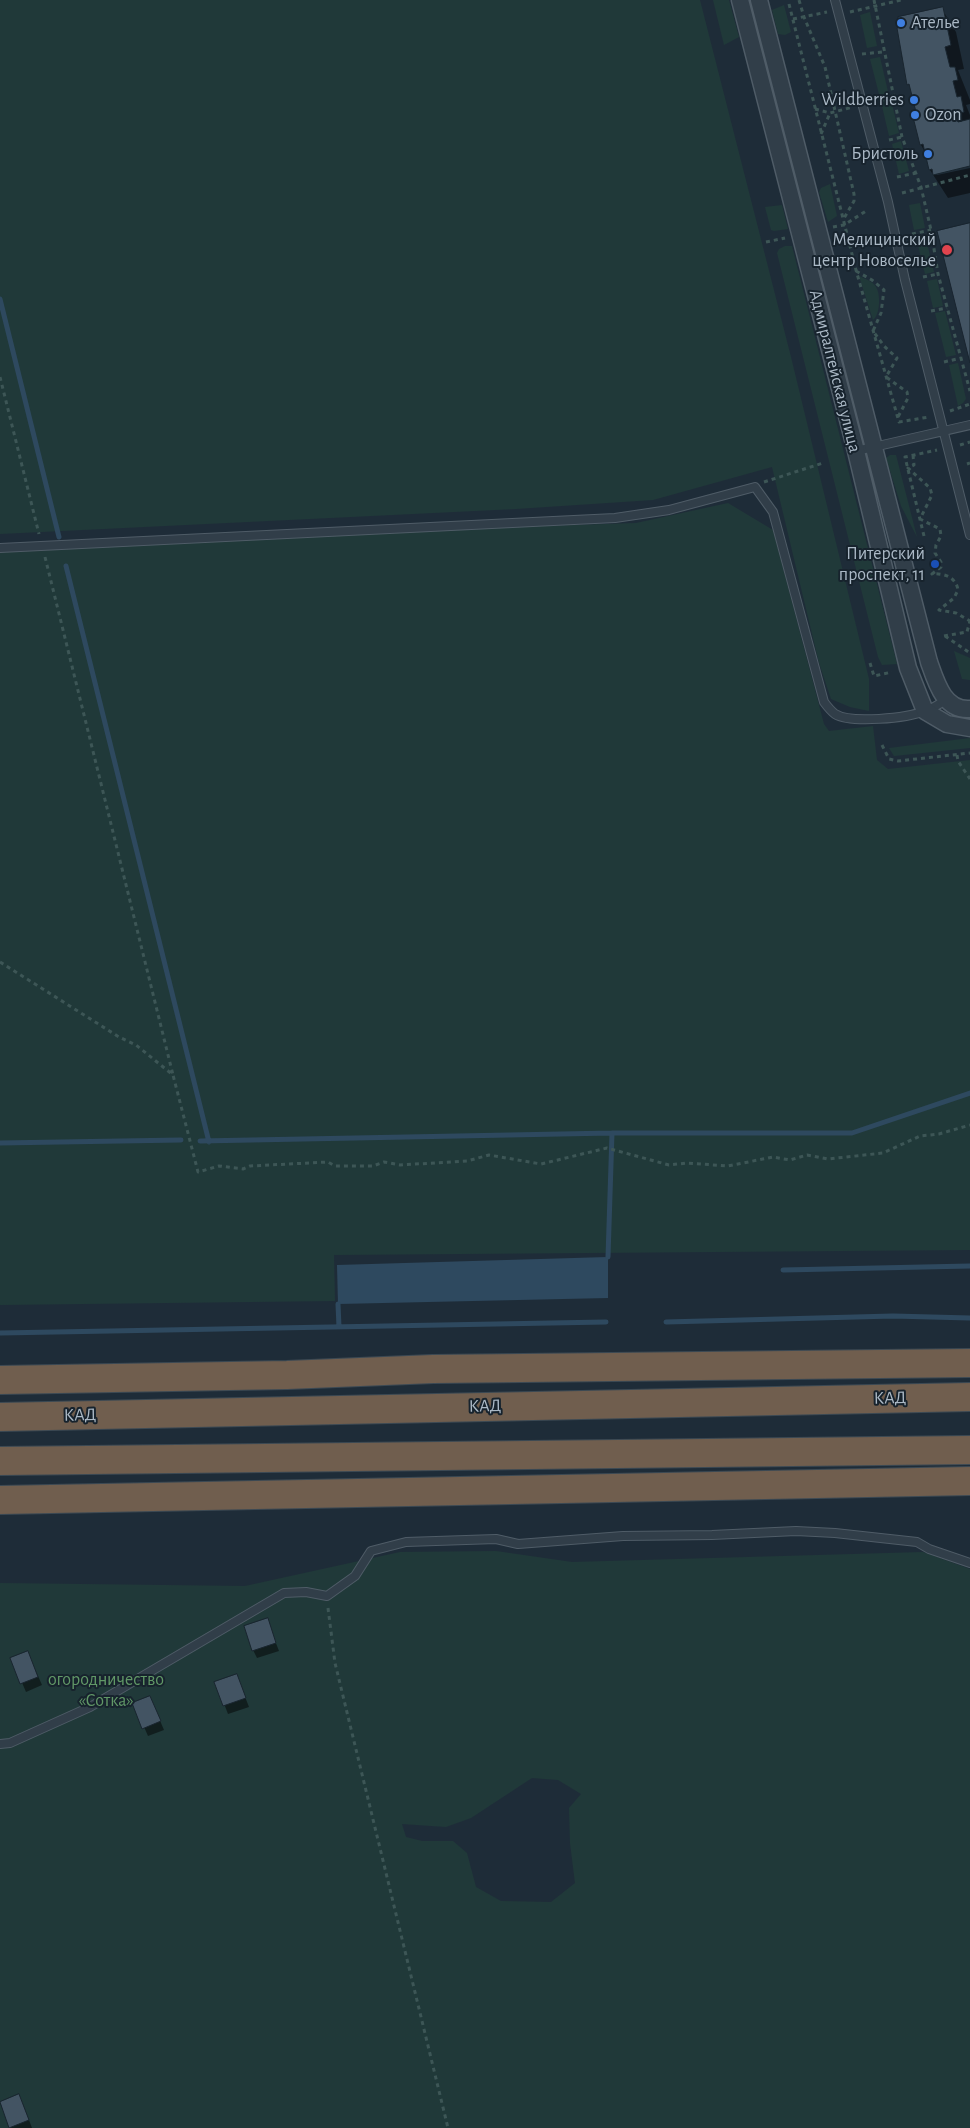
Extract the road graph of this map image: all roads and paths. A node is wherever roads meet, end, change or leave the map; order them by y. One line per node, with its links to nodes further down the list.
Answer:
1 (799, 0): 11 (path)
2 (835, 0): 53 (lane)
3 (874, 0): 8 (path)
4 (901, 0): 8 (path)
5 (761, 1): 6 (lane); 56 (street, Адмиралтейская улица)
6 (741, 4): 58 (street, Адмиралтейская улица)
7 (789, 4): 12 (path)
8 (875, 6): 10 (path); 13 (path)
9 (832, 11): 11 (path)
10 (851, 12)
11 (804, 17): 12 (path); 19 (path)
12 (792, 19): 17 (path)
13 (883, 52): 14 (path); 15 (path)
14 (862, 54)
15 (894, 98): 16 (path); 22 (path)
16 (876, 101)
17 (815, 109): 20 (path); 21 (path)
18 (846, 109): 19 (path)
19 (836, 112): 20 (path); 30 (path)
20 (830, 114): 21 (path)
21 (821, 135): 30 (path)
22 (902, 137): 23 (path); 24 (path)
23 (888, 140)
24 (916, 173): 26 (path); 27 (path)
25 (970, 175): 27 (path)
26 (897, 177)
27 (921, 187): 28 (path); 33 (path)
28 (902, 193)
29 (866, 211): 31 (path)
30 (843, 220): 31 (path)
31 (844, 225): 32 (path); 37 (path)
32 (826, 228)
33 (931, 230): 34 (path); 38 (path)
34 (912, 234)
35 (790, 236): 36 (path)
36 (766, 242)
37 (856, 270): 42 (path); 42 (path)
38 (938, 274): 39 (path); 40 (path)
39 (923, 277)
40 (947, 308): 41 (path); 43 (path)
41 (931, 312)
42 (873, 331): 46 (path); 46 (path)
43 (960, 358): 44 (path); 47 (path)
44 (944, 362)
45 (0, 377): 66 (path)
46 (886, 377): 51 (path); 51 (path)
47 (970, 390)
48 (970, 404): 49 (path)
49 (952, 410)
50 (937, 416): 51 (path)
51 (898, 417)
52 (970, 425): 53 (lane)
53 (945, 431): 56 (lane); 64 (lane)
54 (970, 442): 55 (path)
55 (962, 443)
56 (874, 446): 58 (lane); 72 (street, Адмиралтейская улица)
57 (942, 449): 59 (path)
58 (856, 451): 74 (street, Адмиралтейская улица)
59 (913, 455): 61 (path); 61 (path)
60 (823, 463): 62 (path)
61 (908, 468): 63 (path); 63 (path)
62 (755, 487): 66 (lane); 74 (lane)
63 (920, 519): 65 (path); 68 (path)
64 (970, 535)
65 (924, 536)
66 (42, 546): 67 (lane); 81 (path)
67 (0, 548)
68 (970, 621): 69 (path)
69 (970, 653)
70 (870, 663): 71 (path)
71 (900, 670)
72 (946, 700): 73 (street); 74 (lane)
73 (970, 708)
74 (925, 711): 75 (street)
75 (970, 728)
76 (882, 746): 78 (path)
77 (970, 753): 78 (path)
78 (957, 755): 79 (path)
79 (970, 778)
80 (0, 962): 81 (path)
81 (173, 1076): 82 (path)
82 (970, 1125)
83 (970, 1363): 84 (highway)
84 (288, 1375): 85 (highway); 87 (highway)
85 (0, 1380)
86 (970, 1397): 87 (highway, КАД)
87 (605, 1404): 88 (highway, КАД)
88 (0, 1417)
89 (970, 1450): 90 (highway)
90 (0, 1461)
91 (970, 1480): 92 (highway)
92 (0, 1500)
93 (970, 1563): 94 (lane)
94 (326, 1596): 95 (lane); 96 (path)
95 (0, 1744)
96 (448, 2128)

